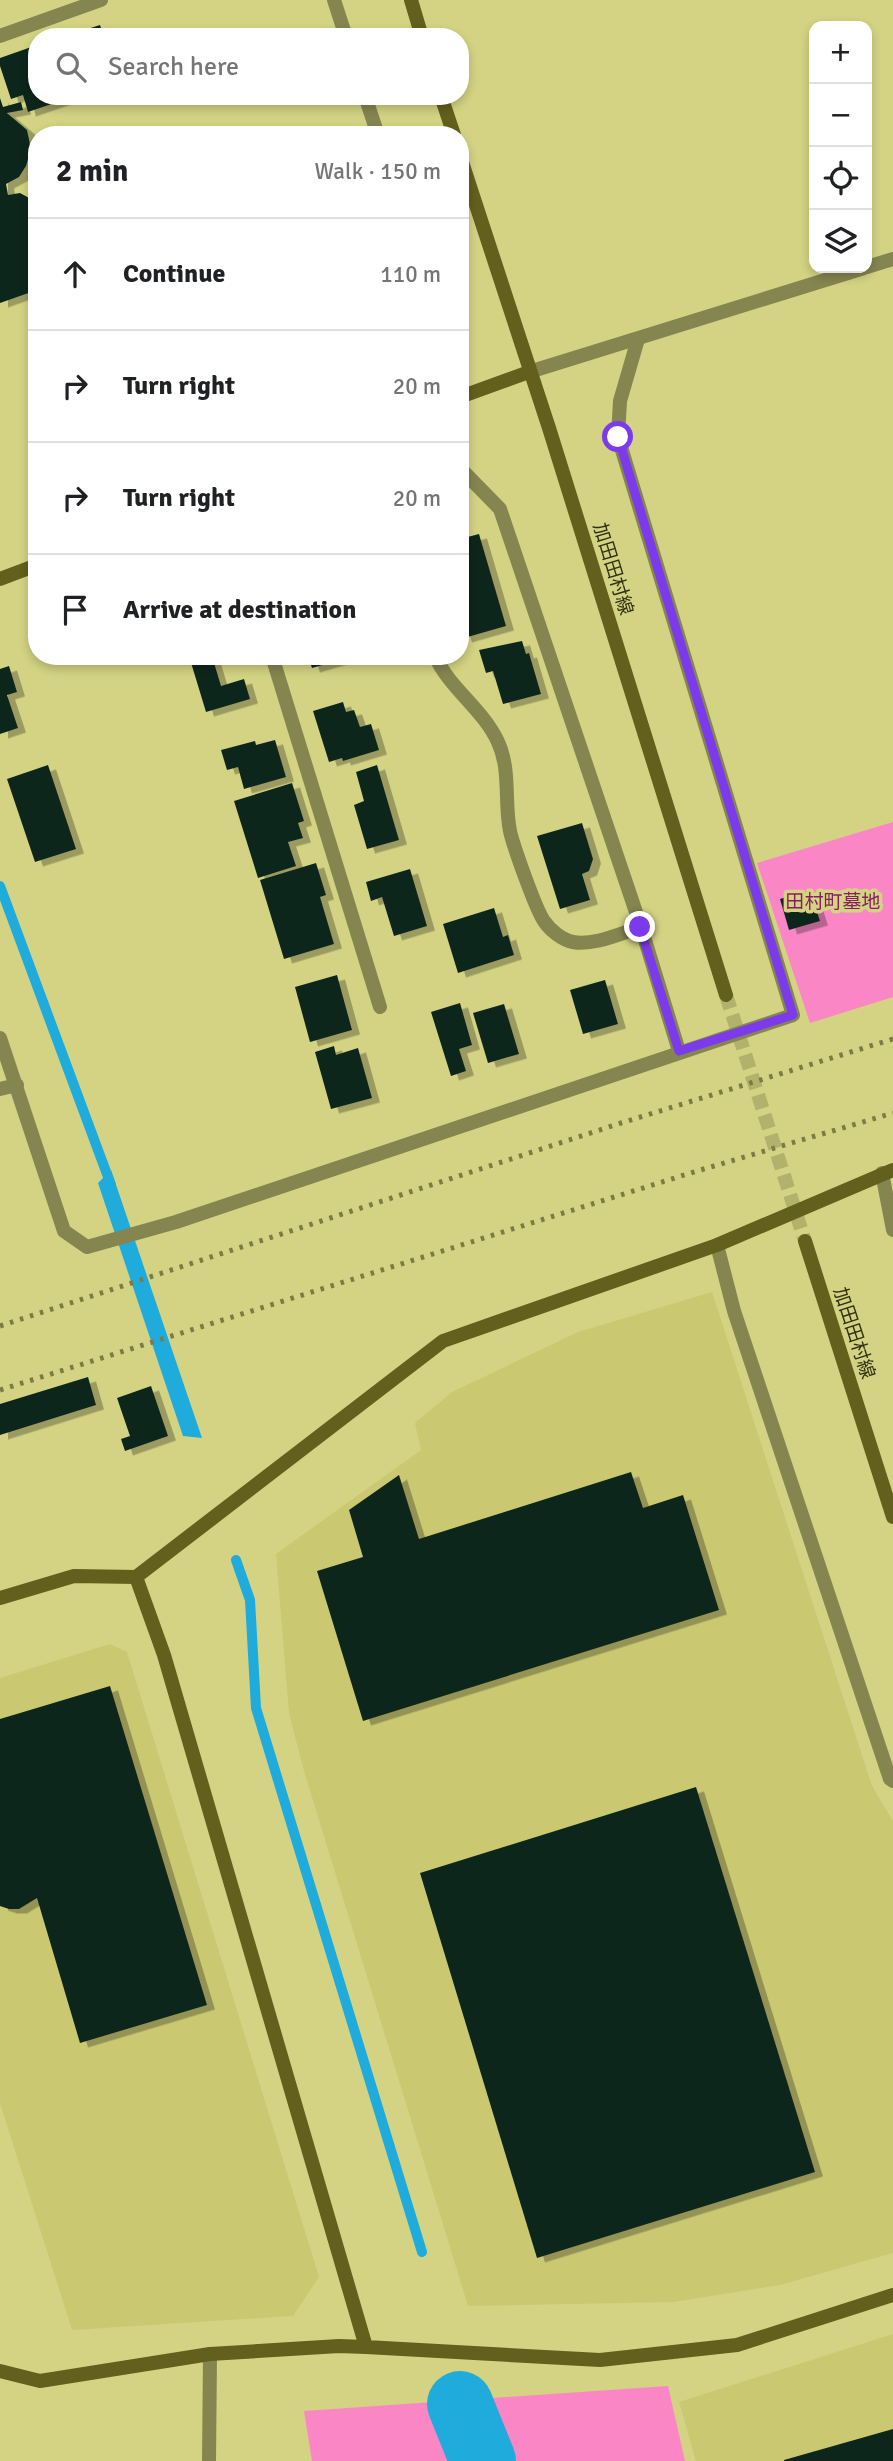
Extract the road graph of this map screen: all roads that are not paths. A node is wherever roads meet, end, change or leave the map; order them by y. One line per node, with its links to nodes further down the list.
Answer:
1 (101, 0): 6 (street)
2 (334, 0): 4 (street)
3 (411, 0): 5 (street)
4 (343, 28)
5 (419, 28)
6 (0, 36)
7 (368, 105): 9 (street)
8 (444, 105): 10 (street)
9 (375, 126)
10 (451, 126)
11 (469, 184): 16 (street, 加田田村線)
12 (893, 259): 13 (street)
13 (872, 265)
14 (847, 273): 15 (street)
15 (638, 339): 16 (street); 27 (street)
16 (529, 372): 17 (street); 24 (street, 加田田村線)
17 (469, 394)
18 (469, 477): 23 (street)
19 (28, 568): 20 (street)
20 (0, 579)
21 (275, 665): 25 (street)
22 (439, 665): 23 (street)
23 (640, 927): 27 (street)
24 (726, 995)
25 (380, 1007)
26 (0, 1038): 28 (street)
27 (679, 1051): 29 (street)
28 (4, 1064): 29 (street)
29 (16, 1085): 30 (street)
30 (0, 1090)
31 (887, 1171): 32 (street); 34 (street)
32 (893, 1230)
33 (805, 1241): 35 (street, 加田田村線)
34 (717, 1245): 36 (street); 38 (street)
35 (893, 1517)
36 (136, 1577): 37 (street); 40 (street)
37 (0, 1598)
38 (893, 1782)
39 (893, 2295): 40 (street)
40 (366, 2347): 41 (street)
41 (209, 2354): 42 (street); 43 (street)
42 (0, 2371)
43 (209, 2461)

